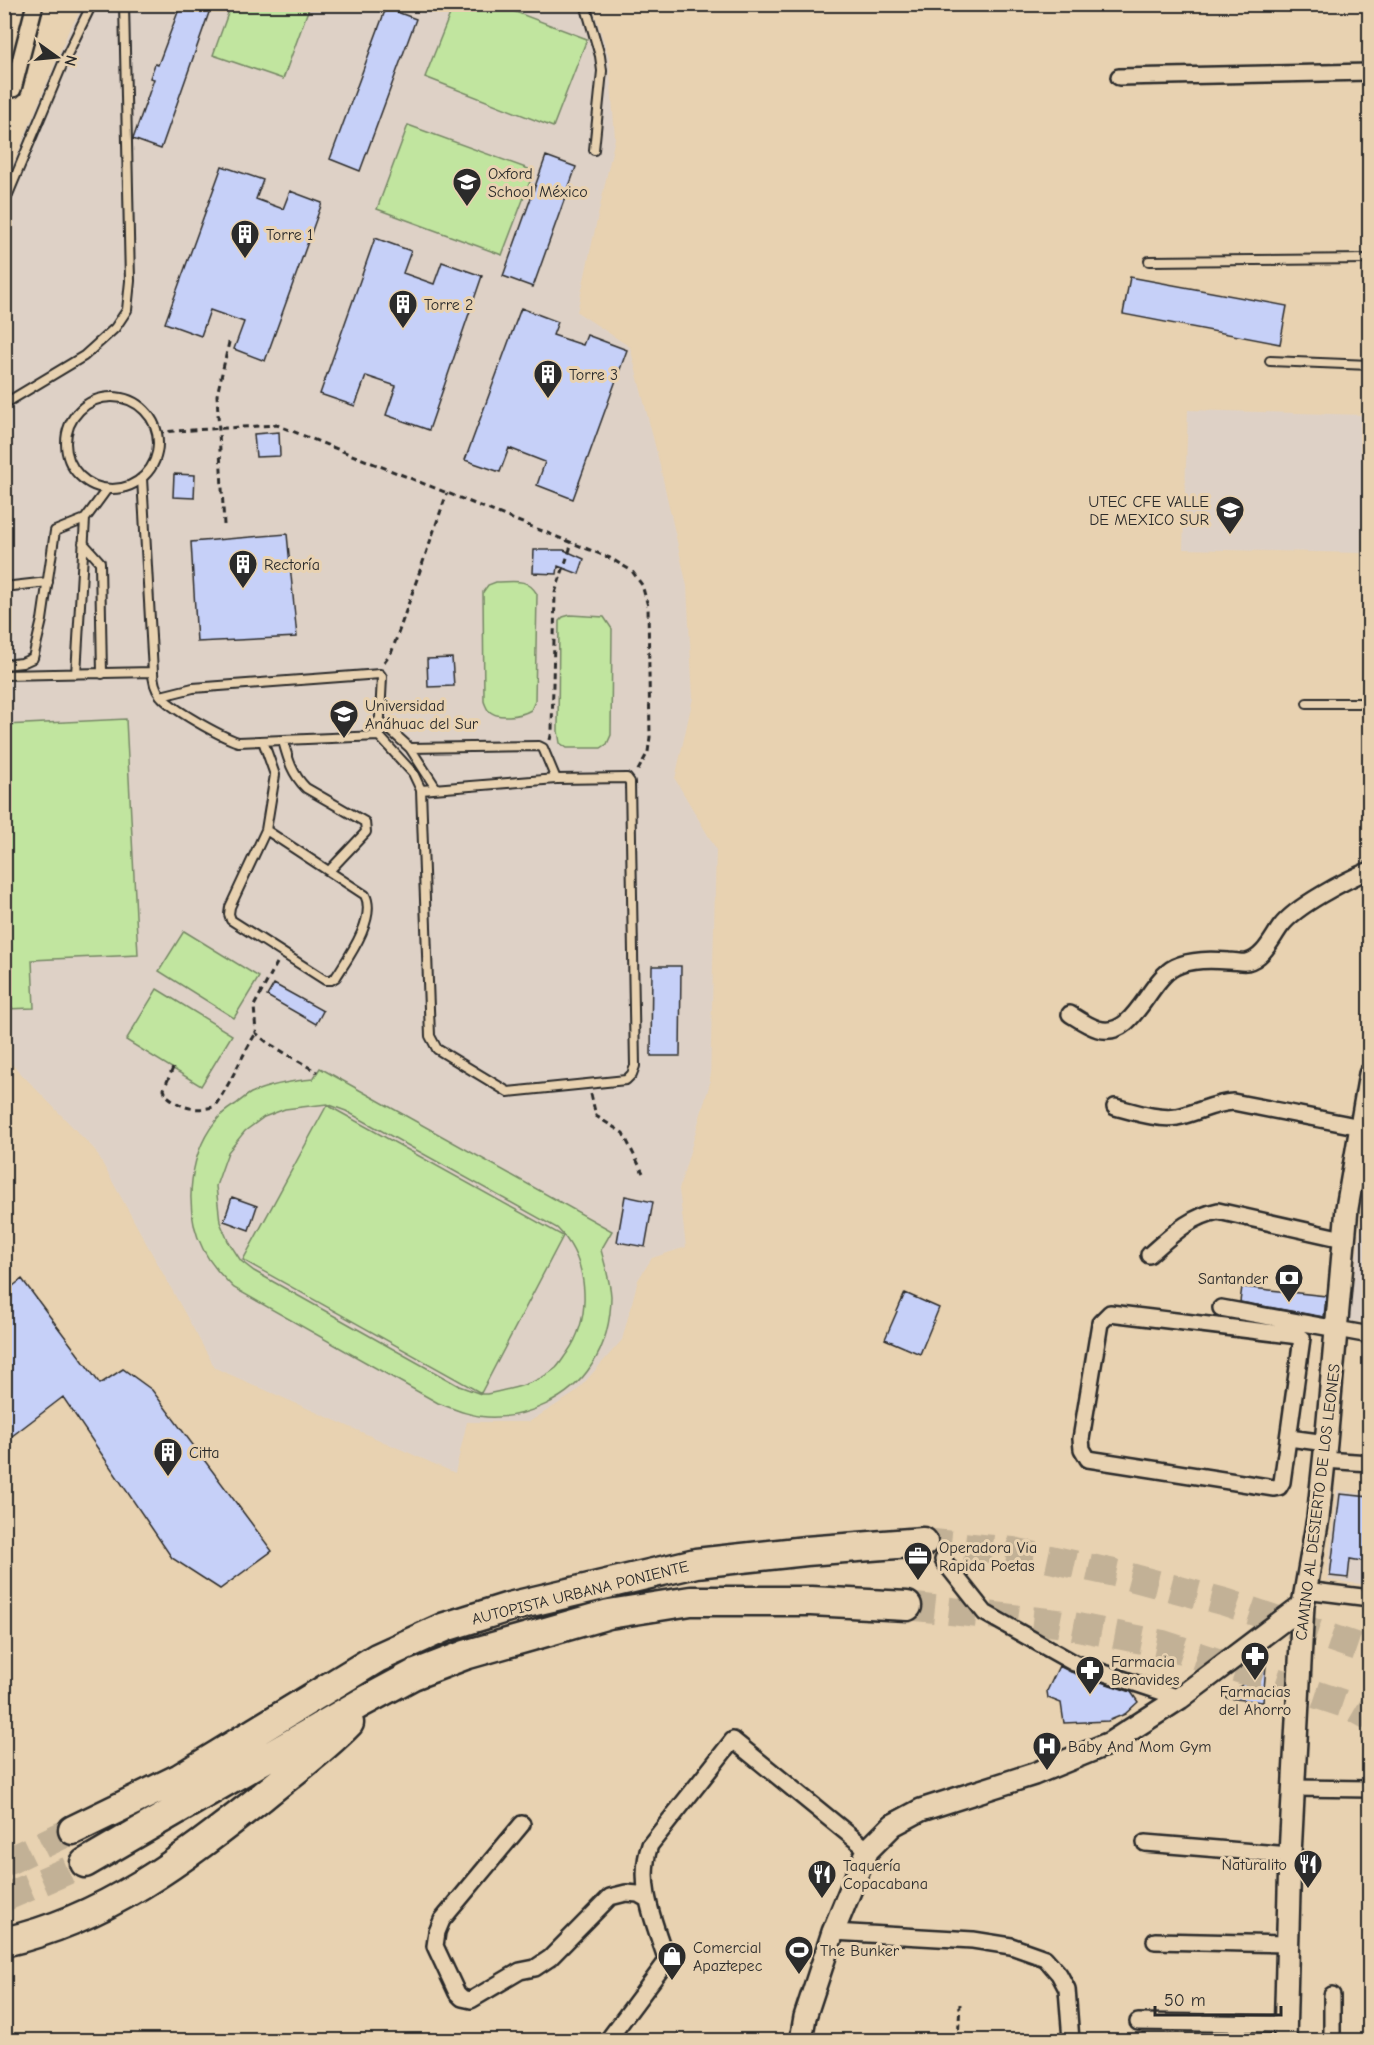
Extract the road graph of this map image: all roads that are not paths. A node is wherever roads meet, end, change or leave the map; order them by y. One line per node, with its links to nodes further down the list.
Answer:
1 (35, 4): 7 (street)
2 (92, 4): 9 (lane)
3 (585, 4): 8 (lane)
4 (120, 6): 14 (lane)
5 (1370, 72): 6 (street)
6 (1119, 77)
7 (13, 89)
8 (594, 150)
9 (4, 204)
10 (1370, 259): 11 (lane)
11 (1149, 261)
12 (1270, 361): 13 (lane)
13 (1370, 365)
14 (15, 398): 15 (lane); 16 (lane)
15 (4, 399)
16 (4, 404)
17 (142, 478): 18 (lane); 18 (lane); 24 (lane)
18 (107, 489): 19 (lane)
19 (85, 519): 20 (lane); 21 (lane)
20 (83, 543): 25 (lane); 26 (lane)
21 (48, 582): 22 (lane); 23 (lane)
22 (4, 587)
23 (4, 665)
24 (153, 672): 26 (lane); 28 (lane)
25 (76, 674): 26 (lane); 27 (lane)
26 (102, 674)
27 (4, 675)
28 (160, 696): 31 (lane); 33 (lane)
29 (1307, 703): 30 (lane)
30 (1370, 703)
31 (380, 720): 32 (lane); 35 (lane)
32 (379, 735): 34 (lane); 38 (lane)
33 (263, 741): 34 (lane); 39 (lane)
34 (283, 741): 41 (lane)
35 (410, 748): 36 (lane); 37 (lane)
36 (556, 779): 37 (lane); 38 (lane)
37 (435, 788): 38 (lane)
38 (421, 790)
39 (266, 830): 41 (lane); 41 (lane)
40 (1370, 870): 42 (street)
41 (329, 871)
42 (1070, 1014)
43 (1370, 1074): 45 (main road, CAMINO AL DESIERTO DE LOS LEONES)
44 (1116, 1107): 45 (street)
45 (1365, 1133): 46 (main road, CAMINO AL DESIERTO DE LOS LEONES)
46 (1359, 1171): 47 (main road, CAMINO AL DESIERTO DE LOS LEONES)
47 (1343, 1239): 48 (street); 50 (main road, CAMINO AL DESIERTO DE LOS LEONES)
48 (1149, 1255)
49 (1221, 1308): 50 (street)
50 (1337, 1330): 51 (street); 53 (main road, CAMINO AL DESIERTO DE LOS LEONES)
51 (1370, 1335)
52 (1289, 1438): 52 (street); 53 (street)
53 (1325, 1451): 54 (street); 56 (main road, CAMINO AL DESIERTO DE LOS LEONES)
54 (1370, 1463)
55 (933, 1551): 59 (street); 64 (highway, AUTOPISTA URBANA PONIENTE)
56 (1304, 1597): 57 (street); 59 (main road); 61 (main road, CAMINO AL DESIERTO DE LOS LEONES)
57 (1370, 1598)
58 (907, 1606): 60 (highway, AUTOPISTA URBANA PONIENTE)
59 (1180, 1698): 66 (main road)
60 (361, 1703): 68 (highway, AUTOPISTA URBANA PONIENTE); 72 (highway)
61 (1293, 1788): 62 (street); 67 (main road, CAMINO AL DESIERTO DE LOS LEONES)
62 (1370, 1789)
63 (522, 1824): 69 (street)
64 (73, 1830)
65 (1145, 1843): 67 (street)
66 (868, 1850): 69 (street); 70 (main road)
67 (1290, 1855): 73 (main road, CAMINO AL DESIERTO DE LOS LEONES)
68 (85, 1863)
69 (647, 1899): 77 (street)
70 (833, 1932): 78 (main road); 79 (street)
71 (1155, 1941): 73 (street)
72 (4, 1942)
73 (1288, 1944): 76 (main road, CAMINO AL DESIERTO DE LOS LEONES)
74 (1332, 1995): 80 (street)
75 (1138, 2022): 76 (street)
76 (1285, 2032)
77 (608, 2040)
78 (801, 2040)
79 (1071, 2040)
80 (1332, 2040)

